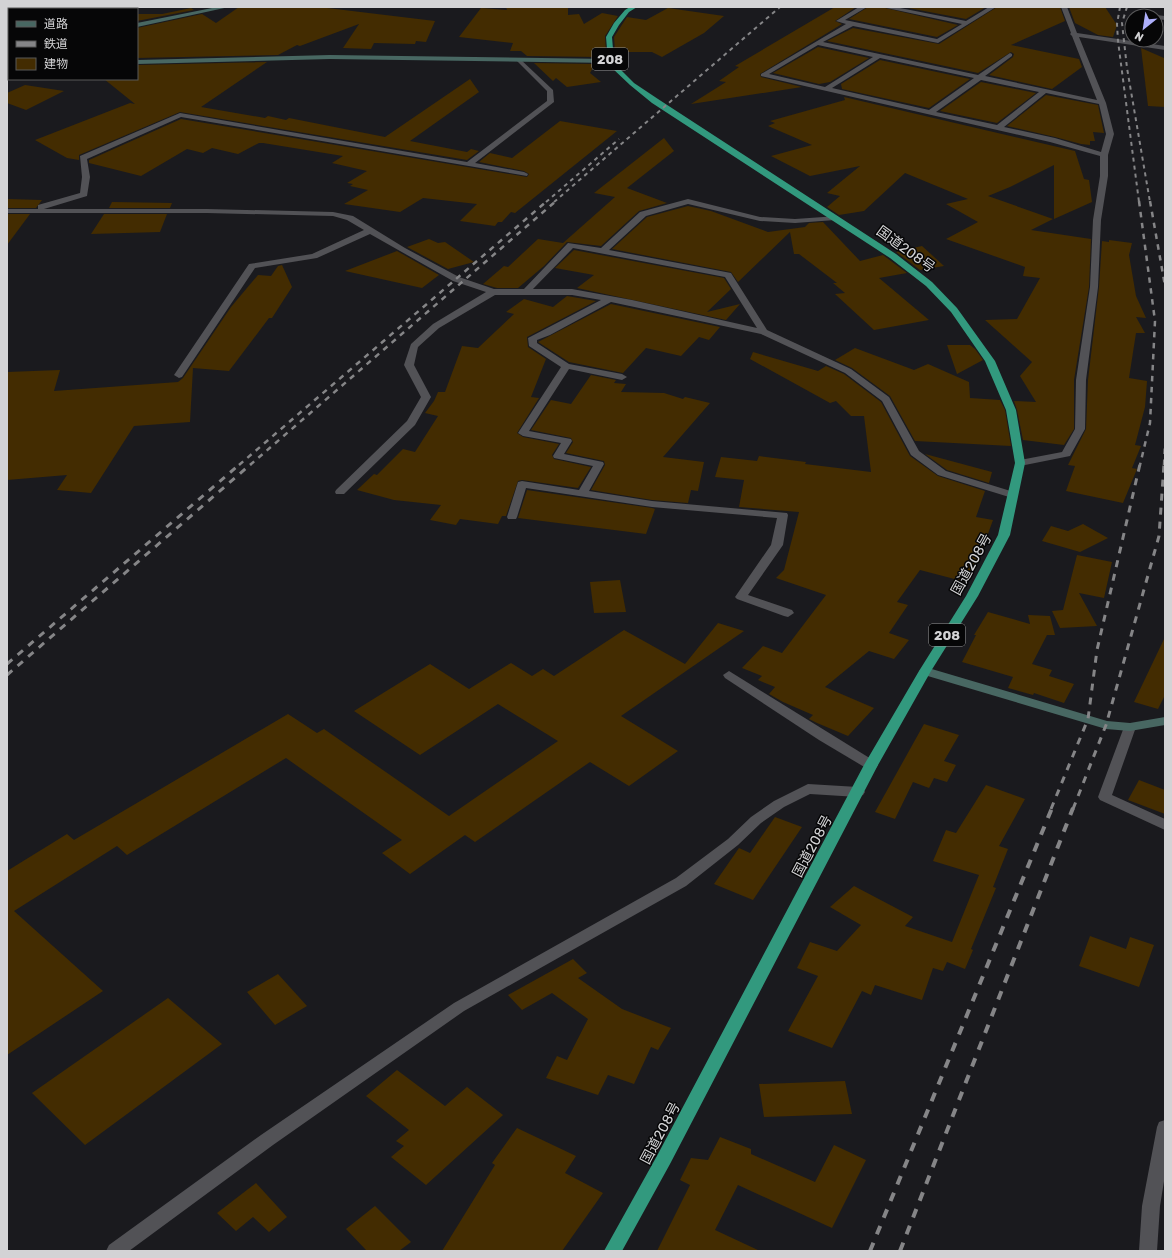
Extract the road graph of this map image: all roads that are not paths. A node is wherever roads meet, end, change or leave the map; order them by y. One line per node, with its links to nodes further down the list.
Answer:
1 (226, 7): 9 (street)
2 (634, 7): 17 (highway, 208)
3 (864, 7): 8 (street)
4 (885, 7): 7 (street)
5 (993, 7): 7 (street)
6 (1064, 7): 10 (street)
7 (968, 23): 8 (street)
8 (852, 24): 12 (street)
9 (138, 25)
10 (1073, 34): 11 (street); 21 (street)
11 (1124, 40)
12 (818, 43): 14 (street); 19 (street)
13 (1010, 55): 18 (street)
14 (879, 56): 18 (street); 19 (street)
15 (519, 60): 16 (street); 17 (street); 25 (street)
16 (138, 62)
17 (611, 62): 29 (highway, 国道208号 / 208)
18 (978, 77): 20 (street); 22 (street)
19 (826, 89): 22 (street)
20 (1045, 91): 21 (street); 23 (street)
21 (1102, 103): 24 (street)
22 (930, 112): 23 (street)
23 (998, 128): 24 (street)
24 (1104, 155): 39 (street)
25 (469, 164): 26 (street); 28 (street)
26 (524, 174)
27 (7, 211): 28 (street)
28 (24, 211): 30 (street)
29 (835, 218): 31 (street); 39 (highway, 国道208号 / 208)
30 (370, 231): 32 (street); 37 (street)
31 (603, 251): 33 (street); 35 (street)
32 (493, 292): 33 (street); 40 (street)
33 (527, 292): 34 (street)
34 (610, 299): 35 (street); 36 (street)
35 (764, 332): 42 (street)
36 (566, 366): 38 (street); 41 (street)
37 (179, 375)
38 (622, 377)
39 (1020, 463): 42 (highway, 国道208号 / 208)
40 (340, 492)
41 (582, 493): 43 (street); 44 (street)
42 (1012, 495): 45 (highway, 国道208号 / 208)
43 (512, 517)
44 (788, 614)
45 (925, 671): 48 (street); 49 (highway, 国道208号 / 208)
46 (729, 675): 49 (street)
47 (1165, 721): 48 (street)
48 (1130, 727): 51 (street)
49 (871, 765): 50 (highway, 国道208号 / 208)
50 (858, 792): 53 (street); 54 (highway, 国道208号 / 208)
51 (1165, 825)
52 (1165, 1127): 55 (street)
53 (115, 1251)
54 (613, 1251)
55 (1148, 1251)

